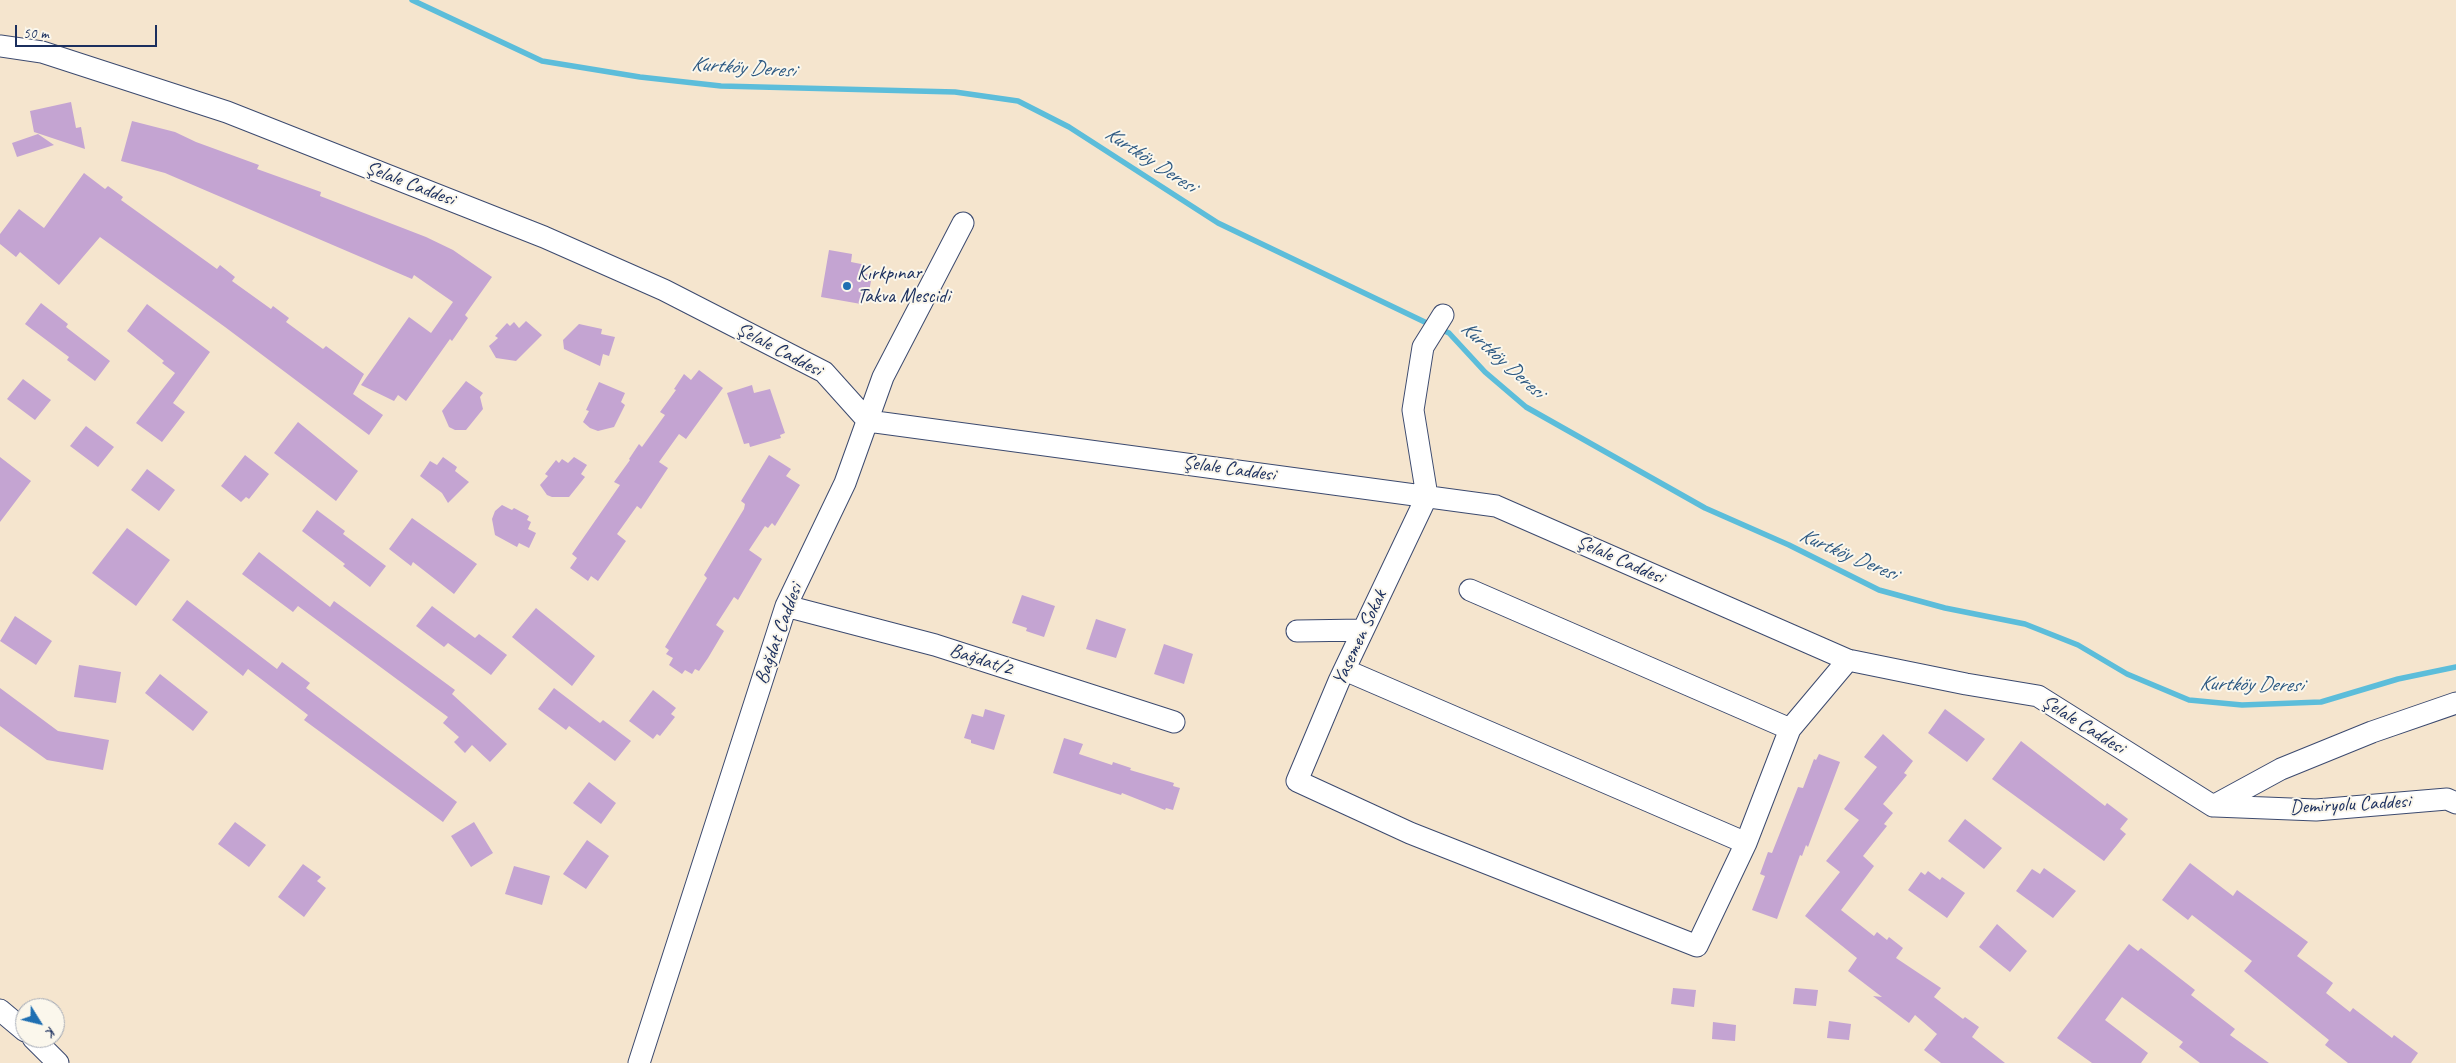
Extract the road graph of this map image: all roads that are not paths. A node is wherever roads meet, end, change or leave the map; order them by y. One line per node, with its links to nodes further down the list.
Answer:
1 (0, 46): 4 (street, Şelale Caddesi)
2 (963, 223): 4 (street, Bağdat Caddesi)
3 (1443, 315): 5 (street)
4 (868, 421): 5 (street, Şelale Caddesi); 7 (street, Bağdat Caddesi)
5 (1427, 496): 8 (street, Yasemen Sokak); 10 (street, Şelale Caddesi)
6 (1470, 590): 14 (street)
7 (786, 606): 13 (street, Bağdat/2); 22 (street, Bağdat Caddesi)
8 (1363, 630): 9 (street); 11 (street, Yasemen Sokak)
9 (1297, 631)
10 (1848, 660): 14 (street); 16 (street, Şelale Caddesi)
11 (1345, 670): 17 (street); 17 (street, Yasemen Sokak)
12 (2456, 702): 16 (street)
13 (1174, 722)
14 (1790, 729): 17 (street)
15 (2456, 803): 16 (street, Demiryolu Caddesi)
16 (2213, 806)
17 (1746, 844)
18 (0, 1010): 19 (street)
19 (15, 1023)
20 (43, 1048): 21 (street)
21 (58, 1063)
22 (639, 1063)

